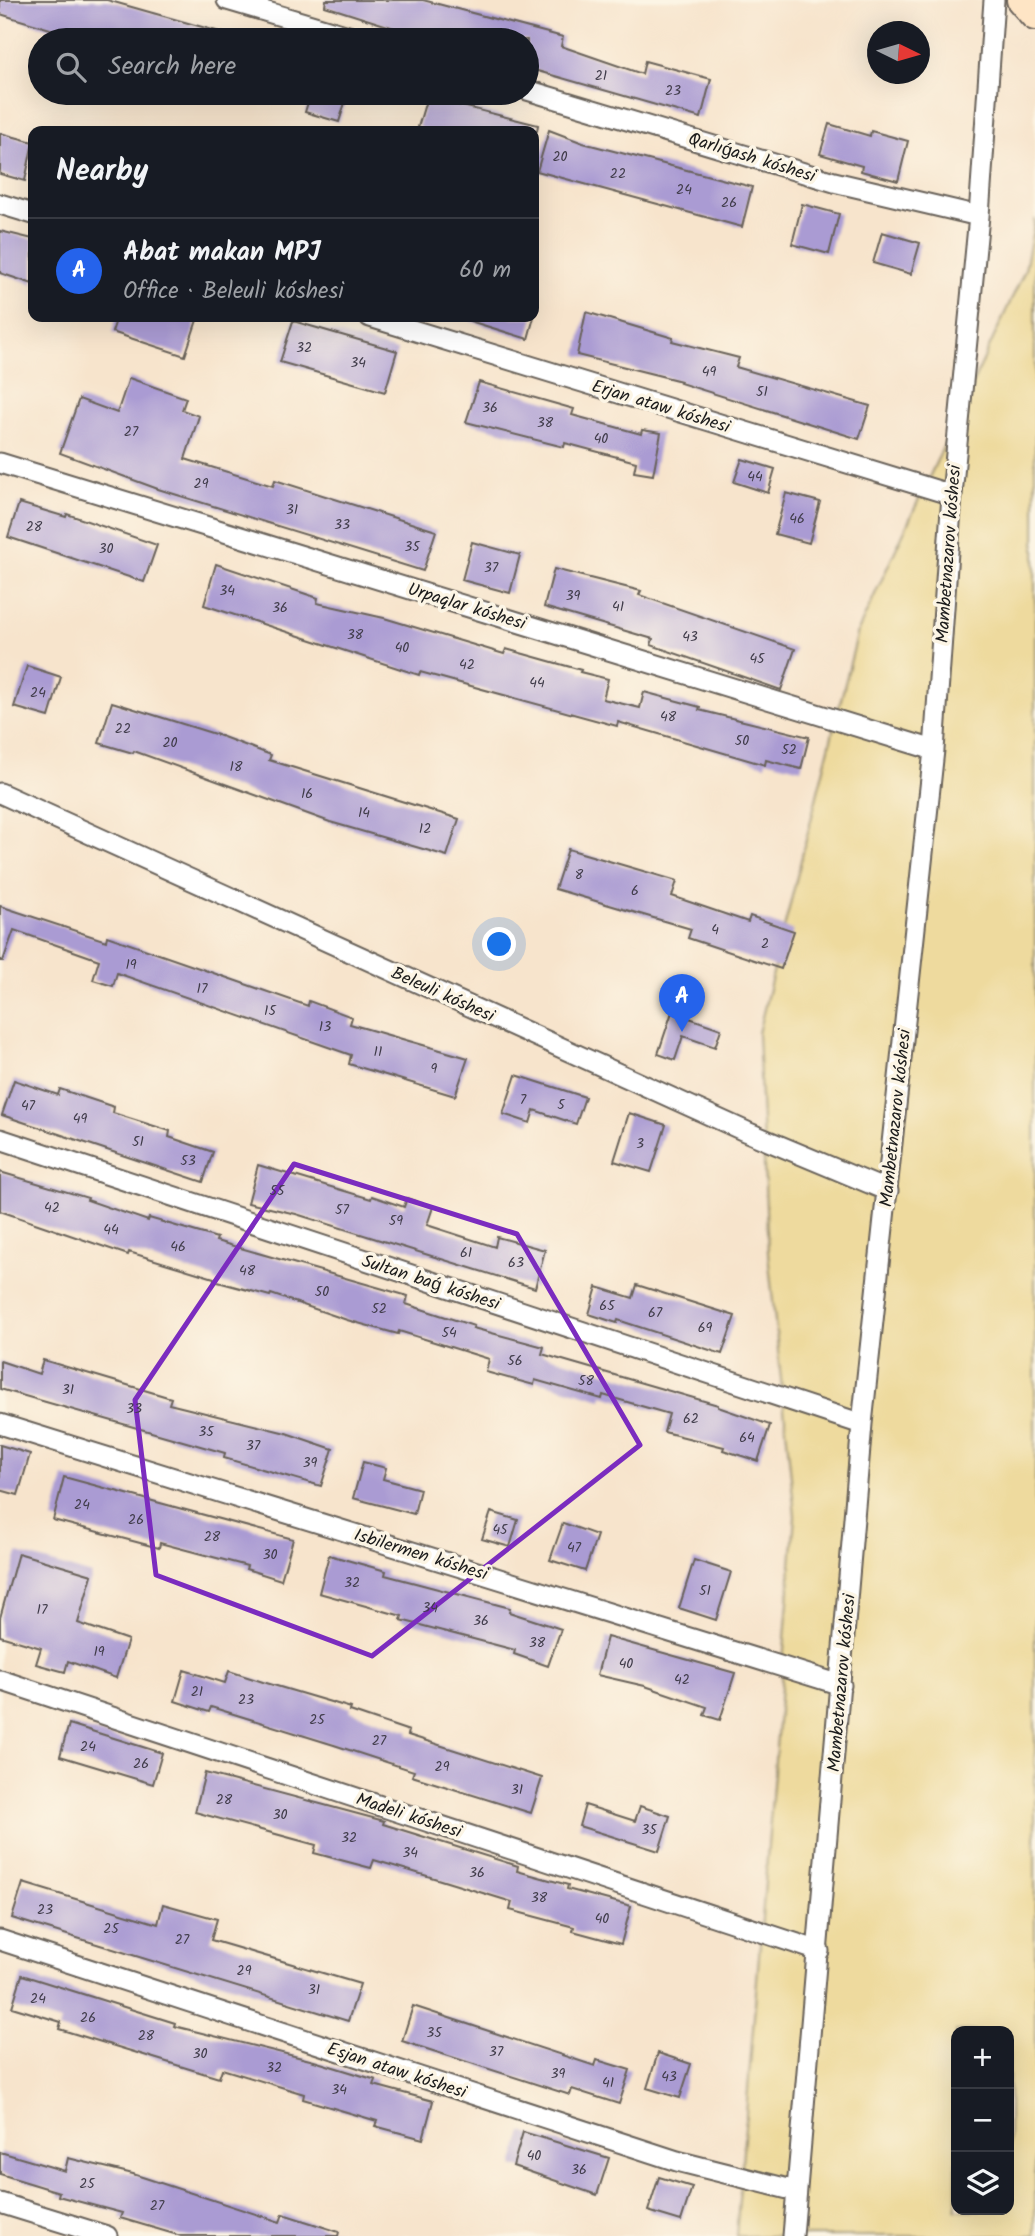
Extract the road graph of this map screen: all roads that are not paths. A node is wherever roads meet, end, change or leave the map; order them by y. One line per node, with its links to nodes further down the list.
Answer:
1 (227, 0): 5 (street)
2 (994, 0): 9 (street, Mambetnazarov kóshesi)
3 (1021, 0): 4 (street)
4 (1035, 16)
5 (322, 28)
6 (539, 94): 9 (street, Qarlıǵash kóshesi)
7 (0, 204): 8 (street)
8 (28, 212)
9 (979, 216): 12 (street, Mambetnazarov kóshesi)
10 (386, 322): 12 (street, Erjan ataw kóshesi)
11 (0, 463): 13 (street, Urpaqlar kóshesi)
12 (952, 495): 13 (street, Mambetnazarov kóshesi)
13 (934, 750): 16 (street, Mambetnazarov kóshesi)
14 (0, 793): 16 (street, Beleuli kóshesi)
15 (0, 1139): 18 (street, Sultan baǵ kóshesi)
16 (888, 1191): 18 (street, Mambetnazarov kóshesi)
17 (0, 1424): 20 (street, Isbilermen kóshesi)
18 (862, 1424): 20 (street, Mambetnazarov kóshesi)
19 (0, 1680): 22 (street, Madeli kóshesi)
20 (841, 1685): 22 (street, Mambetnazarov kóshesi)
21 (0, 1940): 23 (street, Esjan ataw kóshesi)
22 (819, 1951): 23 (street, Mambetnazarov kóshesi)
23 (796, 2191): 26 (street, Mambetnazarov kóshesi)
24 (0, 2203): 25 (street)
25 (107, 2236)
26 (793, 2236)

